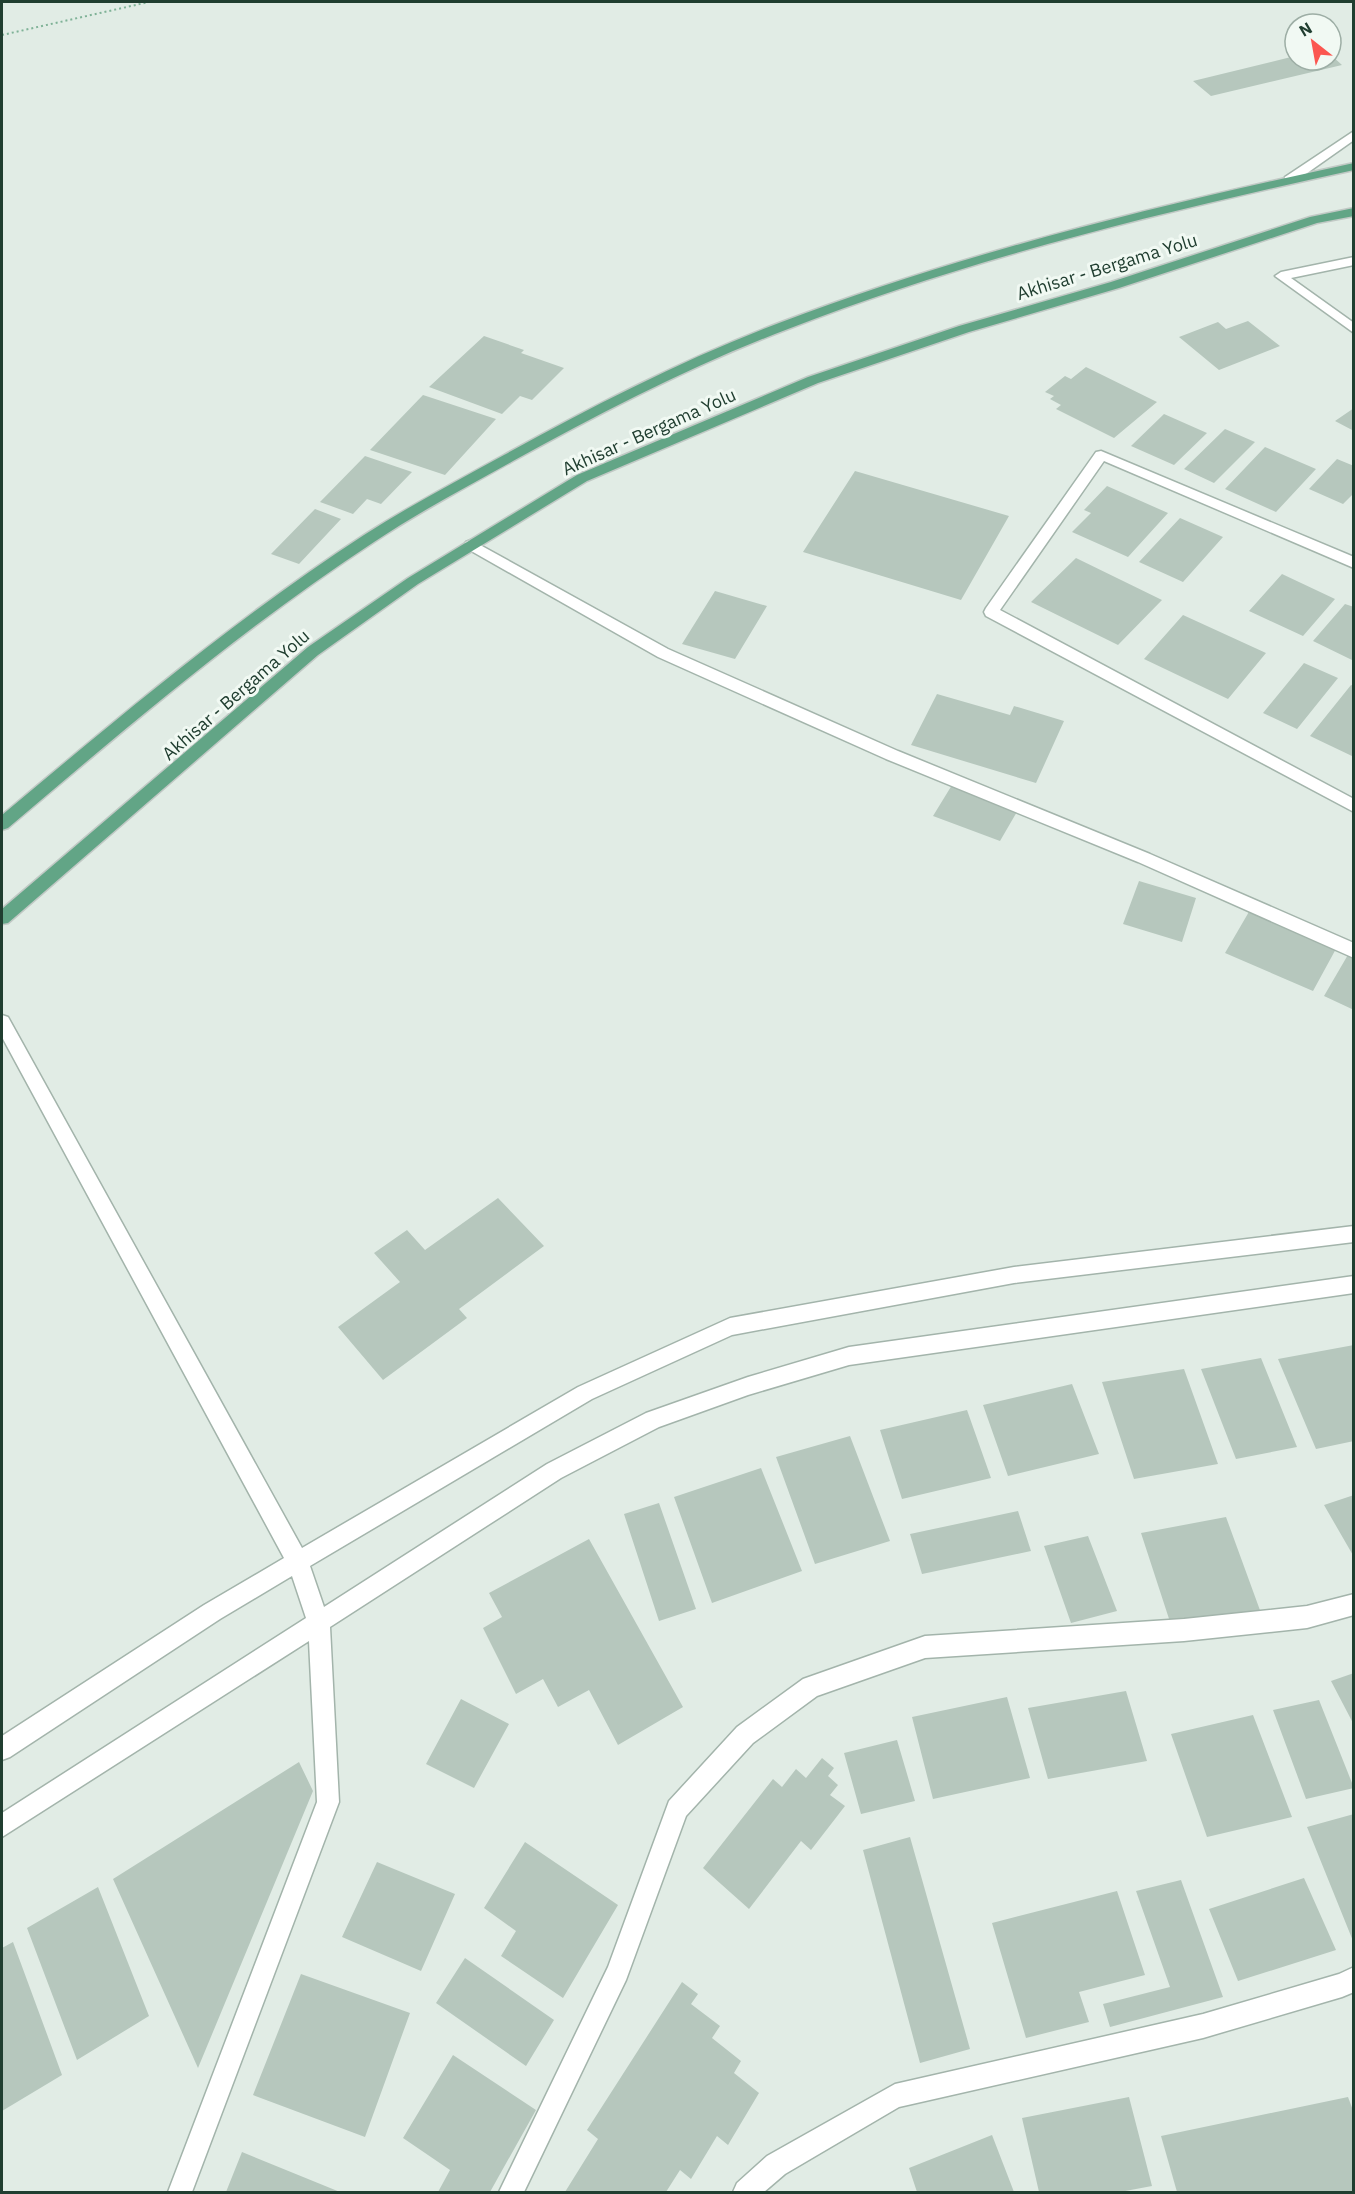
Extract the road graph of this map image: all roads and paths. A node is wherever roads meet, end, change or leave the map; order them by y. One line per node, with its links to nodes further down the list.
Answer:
1 (149, 2): 2 (path)
2 (2, 35)
3 (1353, 134): 5 (street)
4 (1353, 166): 5 (main road, Akhisar - Bergama Yolu)
5 (1289, 180): 12 (main road, Akhisar - Bergama Yolu)
6 (1353, 212): 9 (main road, Akhisar - Bergama Yolu)
7 (1353, 261): 8 (street)
8 (1353, 329)
9 (471, 545): 13 (main road, Akhisar - Bergama Yolu); 14 (street)
10 (1353, 563): 11 (street)
11 (1353, 807)
12 (2, 824)
13 (2, 918)
14 (1353, 951)
15 (2, 1022): 18 (street)
16 (1353, 1234): 18 (street)
17 (1353, 1284): 20 (street)
18 (298, 1562): 20 (street); 21 (street)
19 (1353, 1604): 25 (street)
20 (319, 1624): 22 (street); 24 (street)
21 (2, 1749)
22 (2, 1826)
23 (1353, 1979): 26 (street)
24 (180, 2193)
25 (511, 2193)
26 (746, 2193)

